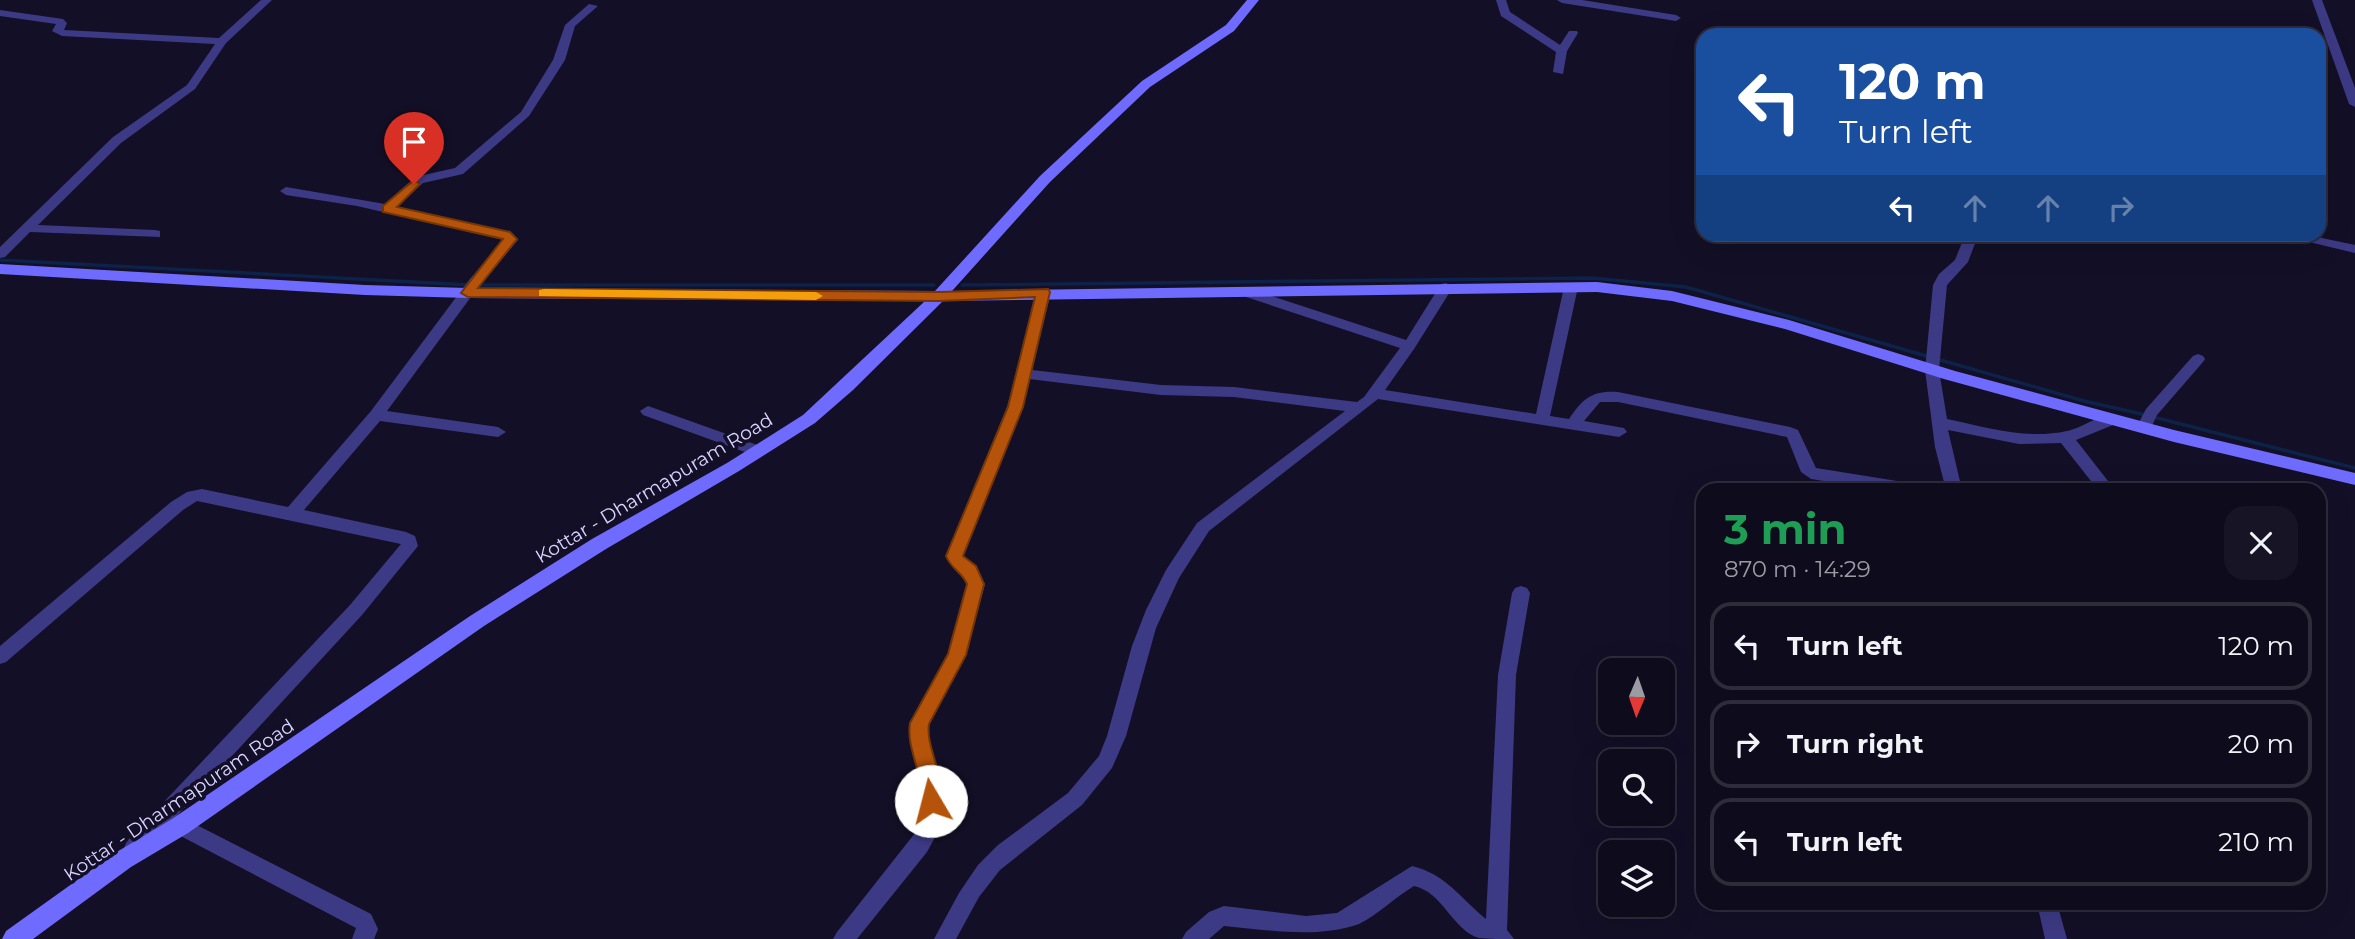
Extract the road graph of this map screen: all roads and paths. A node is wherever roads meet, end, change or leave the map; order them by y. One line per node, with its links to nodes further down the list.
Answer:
1 (267, 0): 10 (street)
2 (1253, 0): 30 (street, Kottar - Dharmapuram Road)
3 (1501, 0): 13 (street)
4 (1562, 0): 8 (street)
5 (2317, 0): 12 (street)
6 (593, 6): 17 (street)
7 (0, 13): 10 (street)
8 (1676, 18)
9 (1573, 33): 13 (street)
10 (222, 41): 18 (street)
11 (2326, 42): 12 (street)
12 (2332, 43): 15 (street)
13 (1562, 51): 14 (street)
14 (1559, 72)
15 (2355, 104)
16 (286, 191): 17 (street)
17 (387, 209): 26 (street)
18 (26, 228): 19 (street); 23 (street)
19 (155, 234)
20 (1968, 242): 33 (street)
21 (2320, 242): 22 (street)
22 (2355, 249)
23 (0, 254)
24 (0, 269): 26 (street)
25 (1446, 287): 27 (street); 28 (street); 31 (street)
26 (471, 288): 30 (street); 38 (street)
27 (1571, 288): 33 (street); 39 (street)
28 (1239, 290): 29 (street); 31 (street)
29 (1044, 292): 30 (street); 34 (street)
30 (939, 296): 47 (street, Kottar - Dharmapuram Road)
31 (1409, 346): 35 (street)
32 (2198, 359): 41 (street)
33 (1933, 364): 40 (street); 42 (street)
34 (1025, 374): 36 (street); 61 (street)
35 (1376, 394): 36 (street); 39 (street)
36 (1360, 408): 62 (street)
37 (648, 411): 47 (street)
38 (376, 415): 44 (street); 52 (street)
39 (1542, 419): 43 (street)
40 (2113, 419): 41 (street); 46 (street)
41 (2147, 422): 48 (street)
42 (1940, 423): 46 (street); 50 (street)
43 (1574, 424): 45 (street); 49 (street)
44 (498, 432)
45 (1619, 432)
46 (2065, 438): 51 (street)
47 (758, 451): 55 (street, Kottar - Dharmapuram Road)
48 (2355, 479)
49 (1868, 483)
50 (1953, 483)
51 (2102, 483)
52 (291, 514): 54 (street); 56 (street)
53 (1521, 593): 58 (street)
54 (0, 657)
55 (180, 826): 56 (street, Kottar - Dharmapuram Road); 60 (street)
56 (122, 860): 59 (street, Kottar - Dharmapuram Road)
57 (2049, 910): 64 (street)
58 (1500, 937): 63 (street)
59 (14, 939)
60 (363, 939)
61 (844, 939)
62 (945, 939)
63 (1194, 939)
64 (2056, 939)

